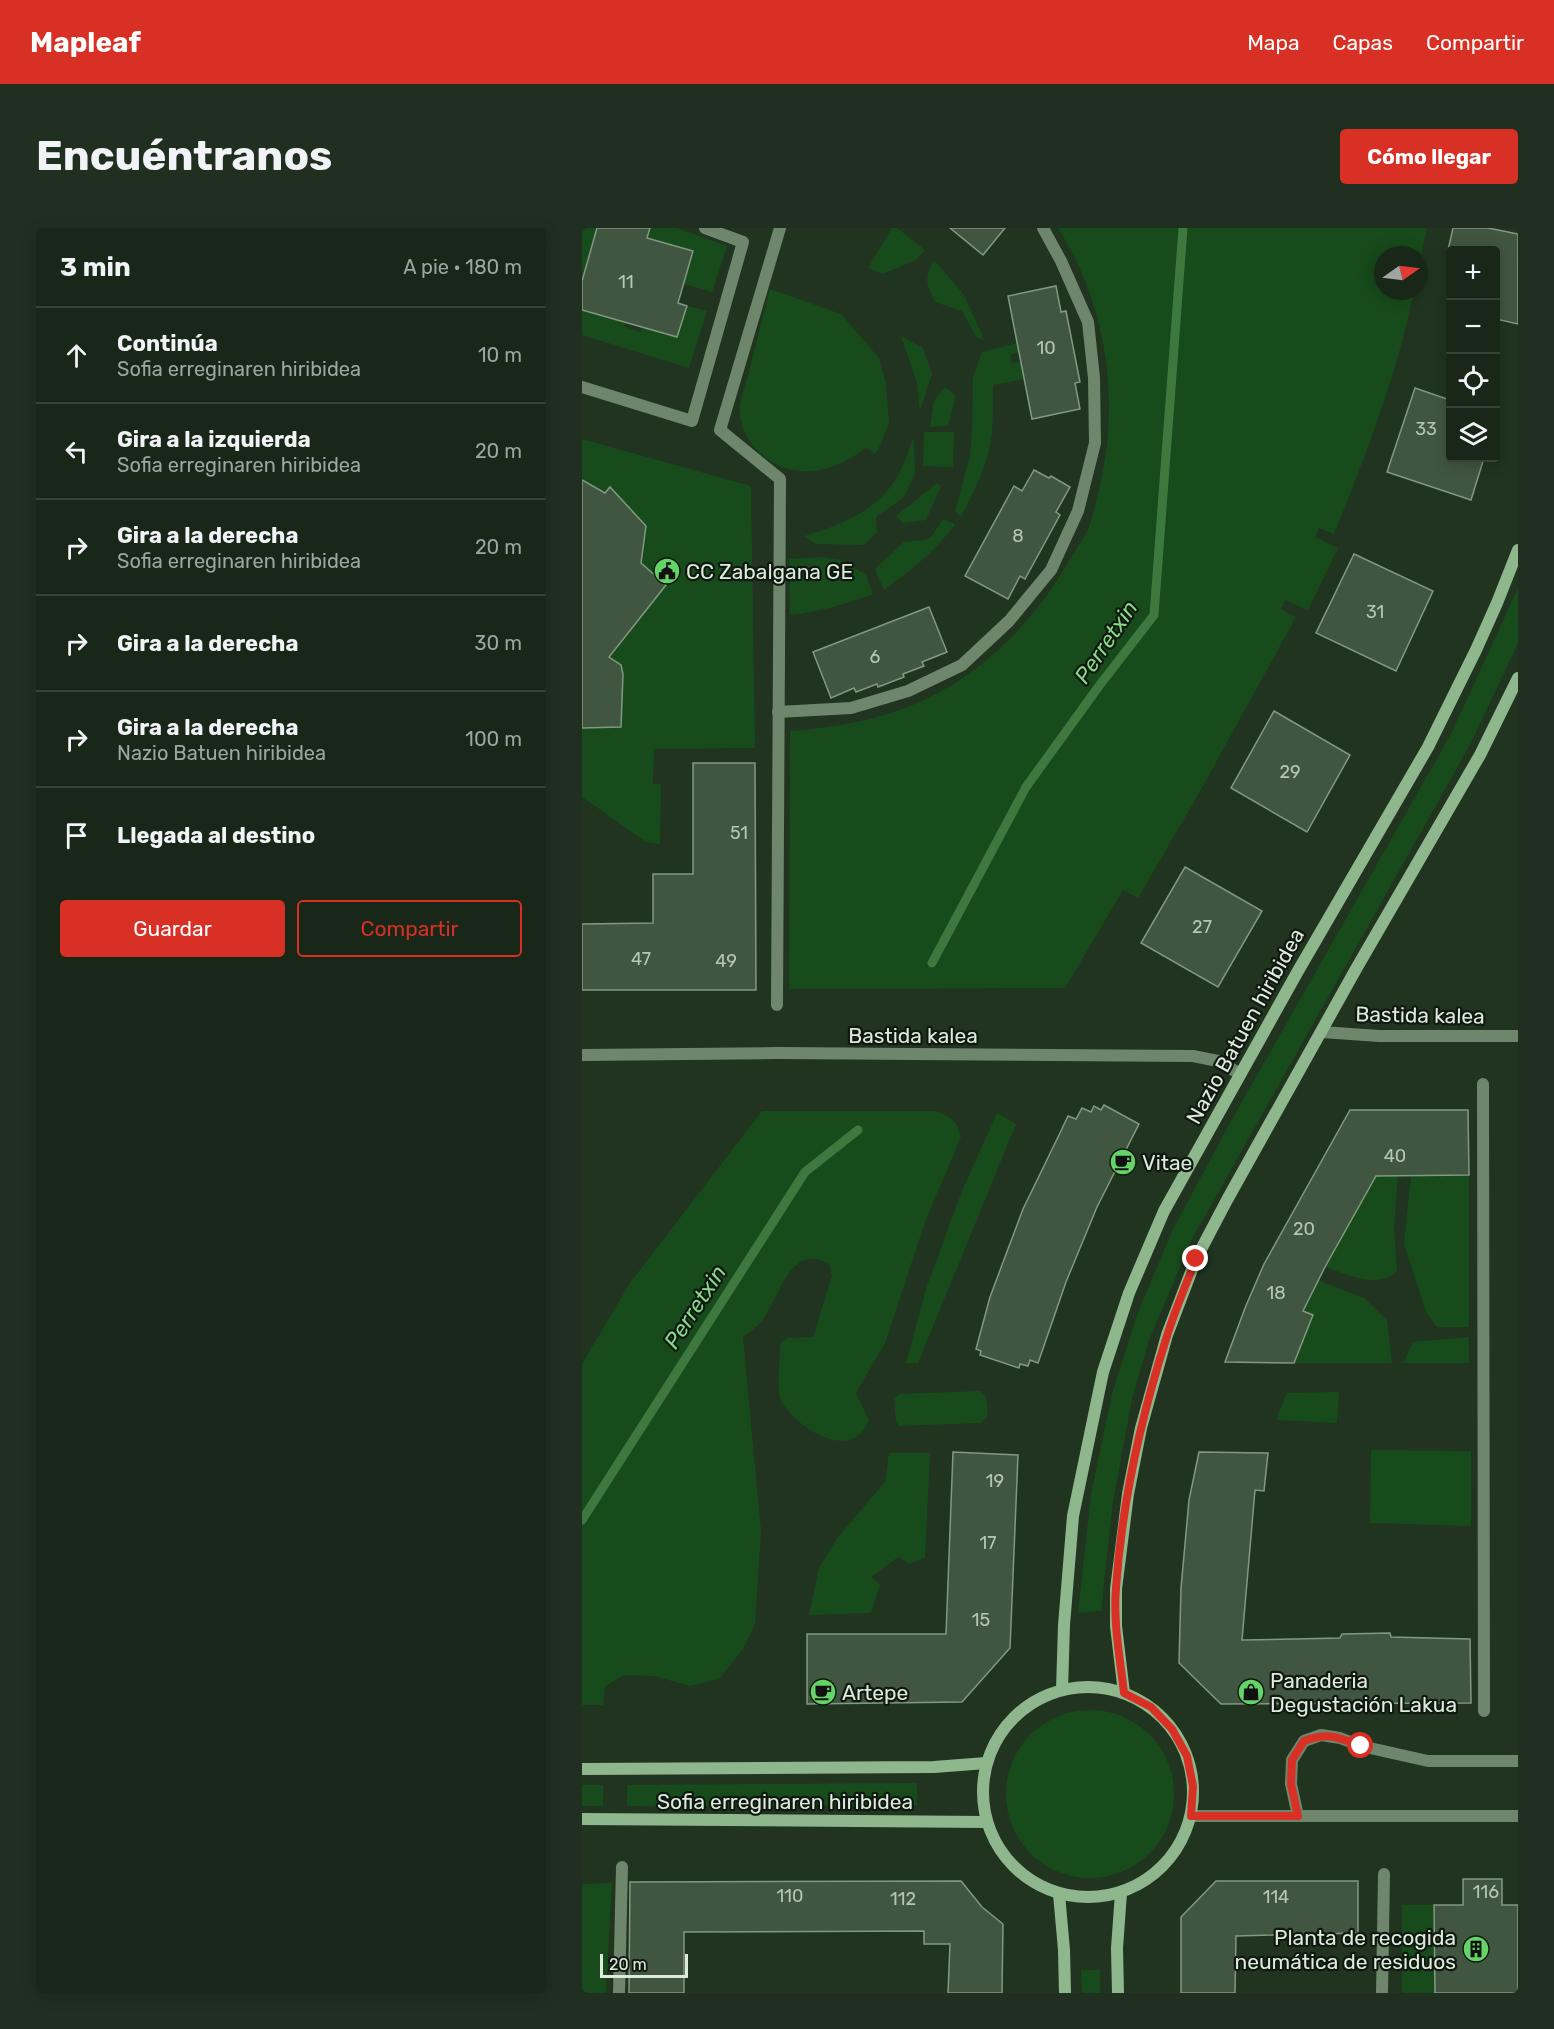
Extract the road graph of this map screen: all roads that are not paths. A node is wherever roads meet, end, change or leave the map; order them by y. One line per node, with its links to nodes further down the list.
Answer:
1 (705, 228): 4 (street)
2 (780, 228): 7 (street)
3 (1043, 228): 7 (street)
4 (582, 387)
5 (1518, 550): 12 (main road, Nazio Batuen hiribidea)
6 (1518, 678): 9 (main road)
7 (778, 712): 8 (street)
8 (777, 1005)
9 (1322, 1032): 10 (street, Bastida kalea); 15 (main road)
10 (1518, 1036)
11 (582, 1055): 12 (street, Bastida kalea)
12 (1240, 1074): 14 (main road, Nazio Batuen hiribidea)
13 (1484, 1084): 16 (street)
14 (1062, 1690): 15 (main road); 18 (main road)
15 (1124, 1693): 20 (main road)
16 (1484, 1711)
17 (1518, 1761): 21 (street)
18 (986, 1763): 19 (main road, Sofia erreginaren hiribidea); 24 (main road)
19 (582, 1769)
20 (1191, 1816): 21 (street); 27 (main road)
21 (1298, 1816): 22 (street)
22 (1518, 1816)
23 (582, 1819): 24 (main road, Sofia erreginaren hiribidea)
24 (987, 1822): 28 (main road)
25 (622, 1867): 29 (street)
26 (1384, 1874): 32 (street)
27 (1121, 1893): 28 (main road); 31 (main road)
28 (1059, 1894): 30 (main road)
29 (619, 1993)
30 (1065, 1993)
31 (1118, 1993)
32 (1382, 1993)

